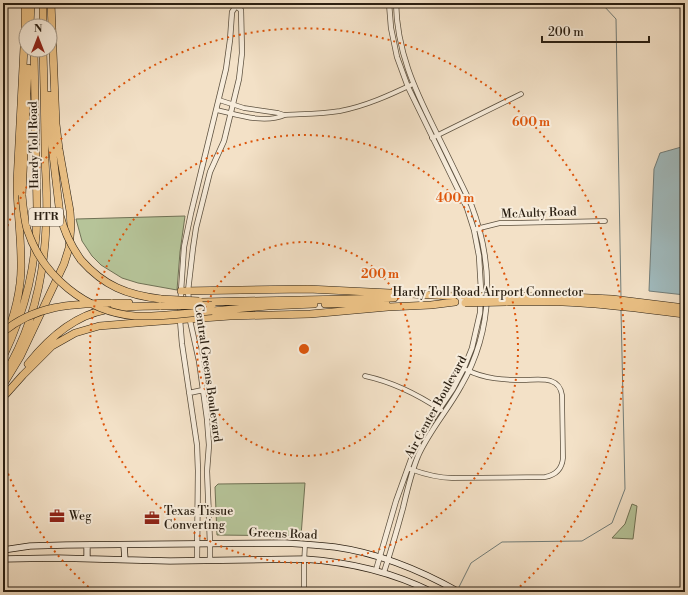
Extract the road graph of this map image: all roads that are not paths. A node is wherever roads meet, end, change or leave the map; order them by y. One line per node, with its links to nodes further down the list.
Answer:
1 (25, 3): 45 (highway)
2 (32, 3): 8 (highway); 9 (highway)
3 (43, 3): 10 (highway)
4 (51, 3): 51 (highway)
5 (389, 3): 11 (street, Air Center Boulevard)
6 (396, 3): 12 (street, Air Center Boulevard)
7 (236, 4): 20 (street, Central Greens Boulevard); 21 (street, Central Greens Boulevard)
8 (31, 18)
9 (33, 18)
10 (43, 18)
11 (391, 28): 12 (street); 18 (street, Air Center Boulevard)
12 (398, 28): 17 (street, Air Center Boulevard)
13 (29, 58): 39 (highway, bridge)
14 (34, 58): 46 (highway, Hardy Toll Road / HTR)
15 (43, 58): 50 (highway, Hardy Toll Road / HTR)
16 (47, 58): 37 (highway, bridge)
17 (413, 84): 18 (street); 25 (street, Air Center Boulevard)
18 (408, 86): 24 (street); 26 (street, Air Center Boulevard)
19 (521, 94): 25 (street)
20 (219, 100): 21 (street); 22 (street, Central Greens Boulevard)
21 (233, 104): 23 (street, Central Greens Boulevard); 24 (street)
22 (217, 110): 23 (street); 31 (street, Central Greens Boulevard)
23 (230, 113): 24 (street); 32 (street, Central Greens Boulevard)
24 (285, 115)
25 (438, 135): 26 (street); 27 (street, Air Center Boulevard)
26 (432, 138): 28 (street, Air Center Boulevard)
27 (458, 176): 28 (street); 30 (street, Air Center Boulevard)
28 (452, 179): 30 (street, Air Center Boulevard)
29 (605, 221): 30 (street, McAulty Road)
30 (477, 229): 34 (street, Air Center Boulevard); 35 (street, Air Center Boulevard)
31 (184, 247): 32 (street); 33 (street, Central Greens Boulevard)
32 (193, 248): 33 (street, Central Greens Boulevard)
33 (185, 290): 36 (highway); 42 (street, Central Greens Boulevard); 43 (street, Central Greens Boulevard)
34 (482, 290): 35 (street); 47 (street, Air Center Boulevard)
35 (487, 290): 48 (street, Air Center Boulevard)
36 (454, 299): 38 (highway, Hardy Toll Road Airport Connector, bridge); 39 (highway, Hardy Toll Road Airport Connector); 39 (highway, Hardy Toll Road Airport Connector); 42 (highway)
37 (161, 302): 39 (highway, bridge); 39 (highway, Hardy Toll Road Airport Connector, bridge); 44 (highway, bridge); 54 (highway)
38 (630, 304): 40 (highway, Hardy Toll Road Airport Connector); 41 (highway, Hardy Toll Road Airport Connector)
39 (212, 306)
40 (685, 308)
41 (685, 314)
42 (189, 319): 43 (highway); 52 (street, Central Greens Boulevard)
43 (180, 320): 53 (street, Central Greens Boulevard); 54 (highway)
44 (3, 332)
45 (3, 345)
46 (3, 356)
47 (464, 368): 48 (street); 55 (street, Air Center Boulevard)
48 (469, 371): 56 (street, Air Center Boulevard); 57 (street)
49 (365, 376): 55 (street)
50 (3, 377)
51 (3, 385)
52 (203, 390): 53 (street); 59 (street, Central Greens Boulevard)
53 (189, 393): 58 (street, Central Greens Boulevard)
54 (4, 396)
55 (439, 409): 56 (street); 57 (street, Air Center Boulevard)
56 (444, 413): 57 (street, Air Center Boulevard)
57 (410, 469): 67 (street, Air Center Boulevard); 74 (street, Air Center Boulevard)
58 (198, 471): 59 (street); 61 (street, Central Greens Boulevard)
59 (207, 471): 60 (street, Central Greens Boulevard)
60 (210, 543): 61 (main road, Greens Road); 62 (main road, Greens Road); 72 (street, Central Greens Boulevard)
61 (197, 544): 64 (main road, Greens Road); 71 (street, Central Greens Boulevard)
62 (305, 544): 67 (main road, Greens Road); 73 (street)
63 (87, 545): 64 (main road, Greens Road); 65 (main road, Greens Road); 69 (main road)
64 (124, 545): 70 (main road)
65 (3, 549)
66 (24, 558): 68 (main road, Greens Road); 69 (main road, Greens Road); 75 (main road)
67 (380, 558): 74 (main road, Greens Road); 76 (street, Air Center Boulevard)
68 (3, 559)
69 (87, 559): 70 (main road, Greens Road)
70 (125, 560): 71 (main road, Greens Road)
71 (197, 560): 72 (main road, Greens Road)
72 (210, 560): 73 (main road, Greens Road)
73 (304, 560): 76 (main road, Greens Road); 78 (street)
74 (388, 560): 77 (street, Air Center Boulevard); 80 (main road, Greens Road)
75 (3, 563)
76 (376, 570): 77 (main road, Greens Road)
77 (384, 572): 79 (main road, Greens Road)
78 (304, 592)
79 (432, 592)
80 (459, 592)

